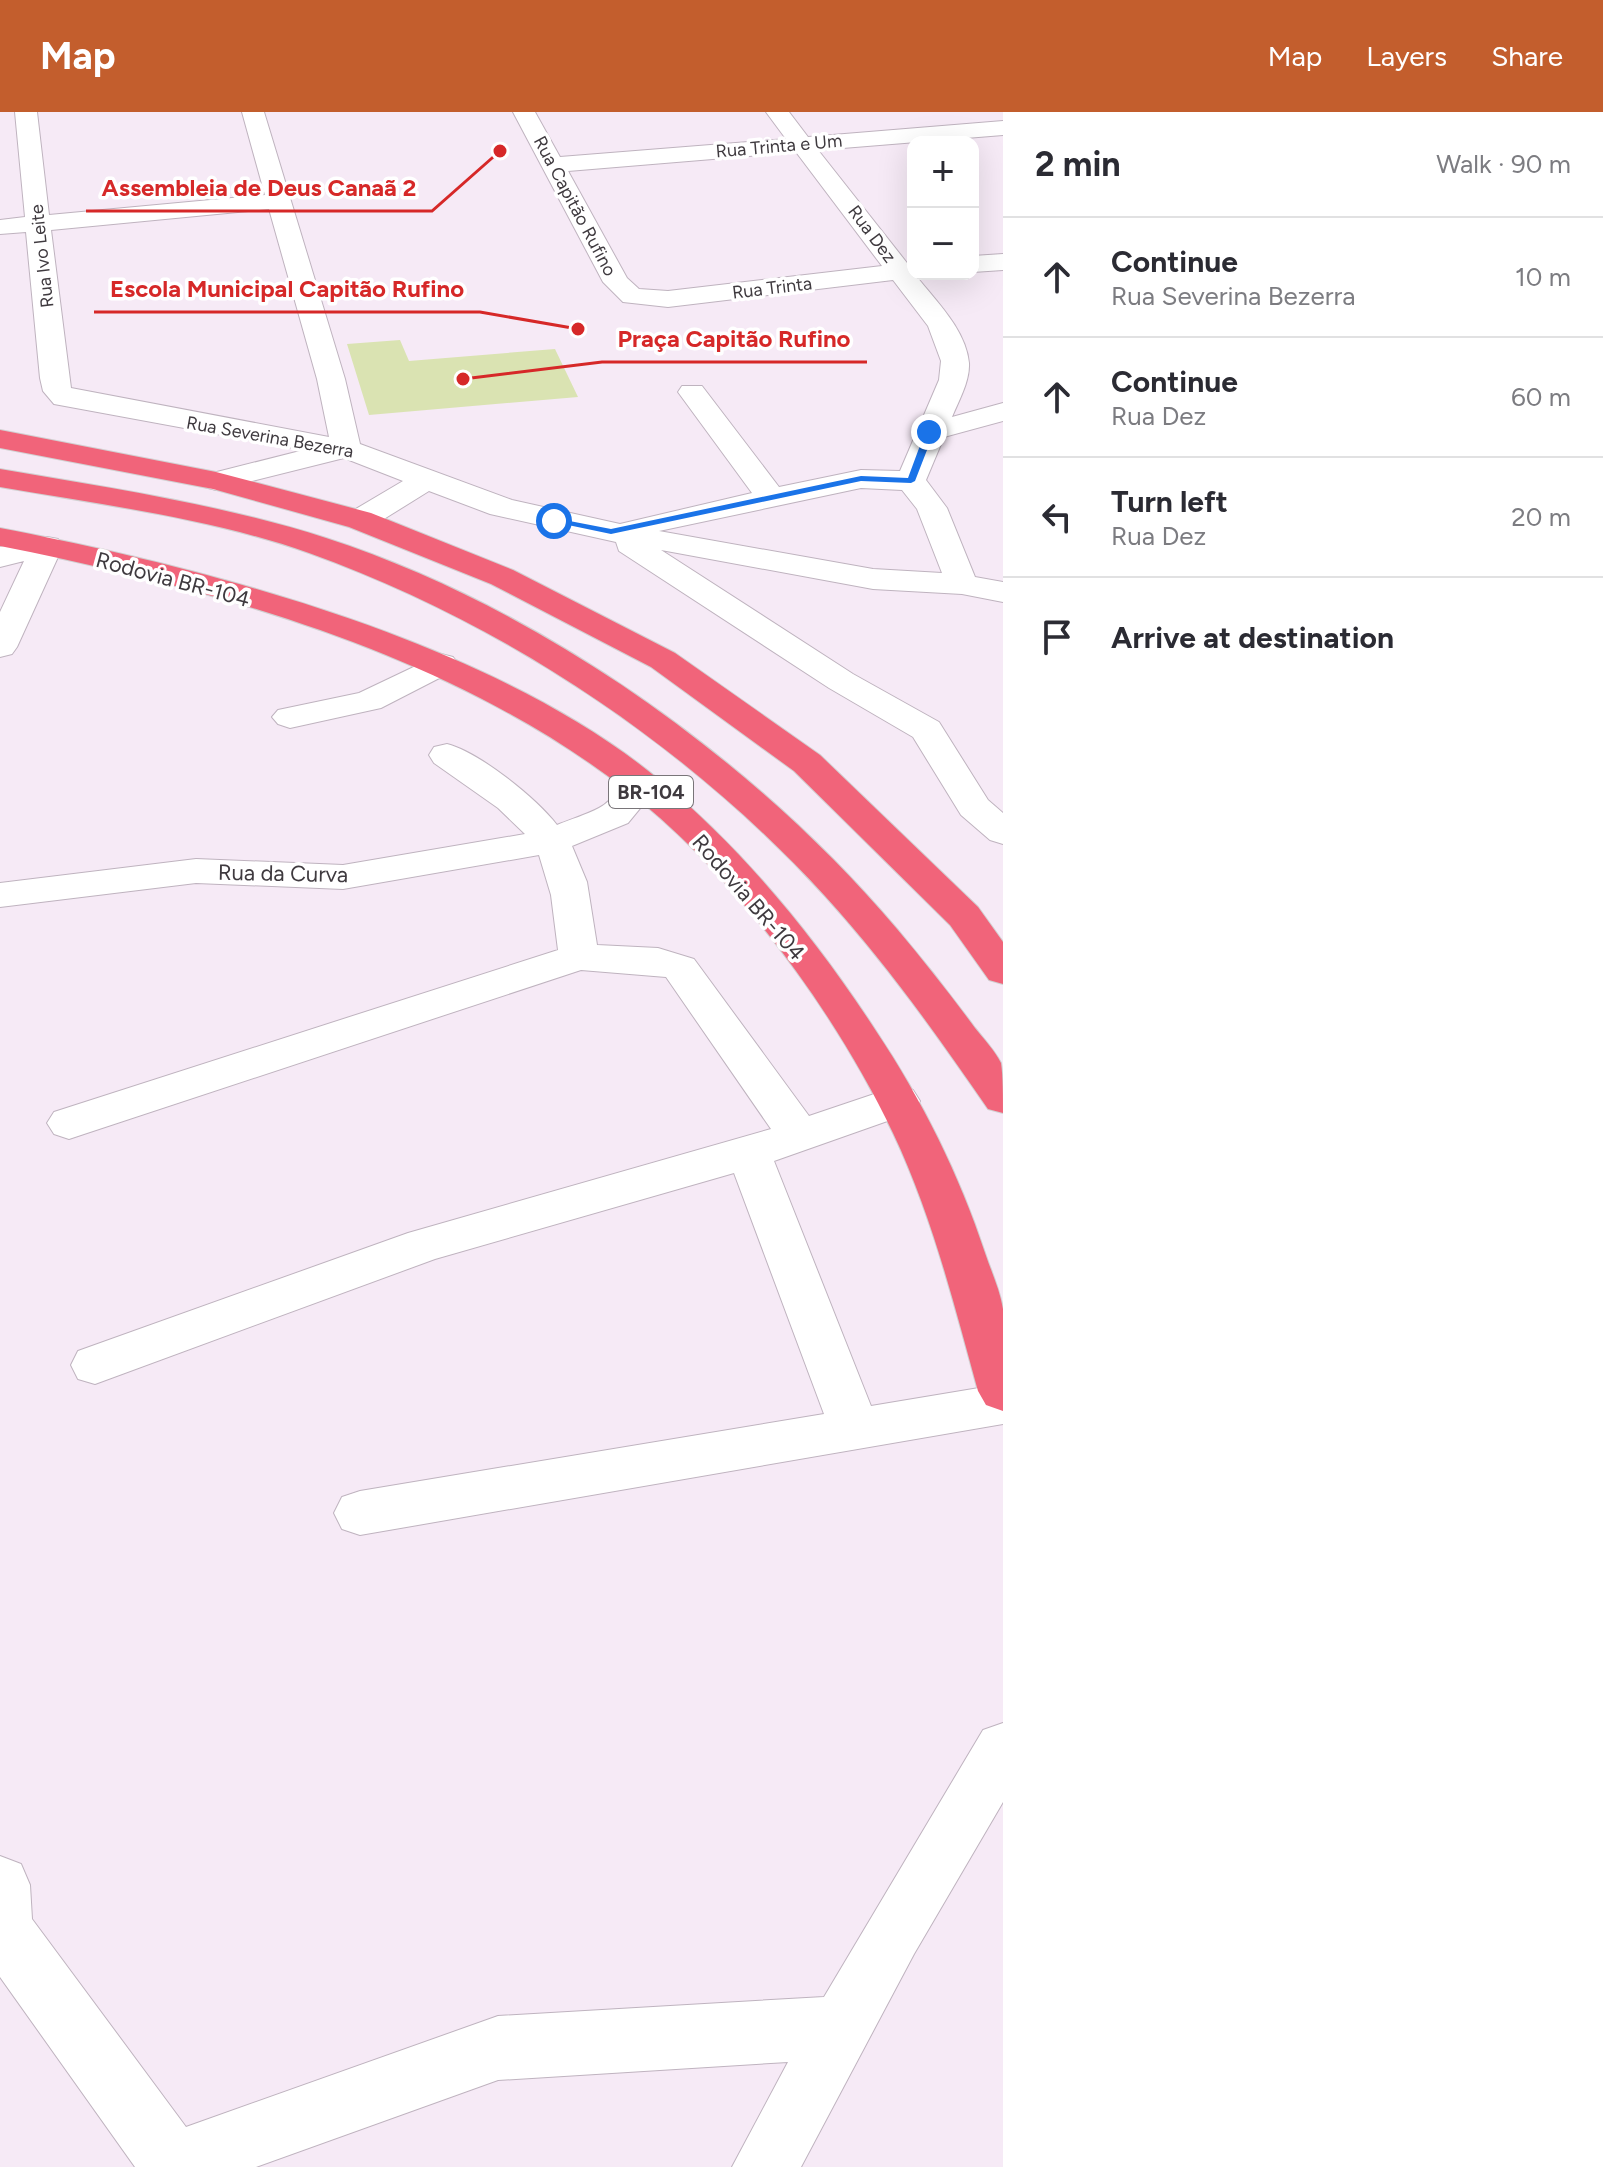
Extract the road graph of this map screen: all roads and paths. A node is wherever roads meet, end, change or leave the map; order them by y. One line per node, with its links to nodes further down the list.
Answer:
1 (26, 112): 9 (street, Rua Ivo Leite)
2 (253, 112): 8 (street)
3 (524, 112): 7 (street, Rua Capitão Rufino)
4 (777, 112): 6 (street, Rua Dez)
5 (1003, 128): 6 (street, Rua Trinta e Um)
6 (803, 143): 7 (street, Rua Trinta e Um); 13 (street, Rua Dez)
7 (555, 165): 14 (street, Rua Capitão Rufino)
8 (278, 201): 9 (street); 20 (street)
9 (39, 224): 10 (street); 16 (street, Rua Ivo Leite)
10 (0, 227)
11 (1003, 262): 12 (street)
12 (979, 264)
13 (906, 271): 14 (street, Rua Trinta); 18 (street, Rua Dez)
14 (632, 296)
15 (692, 392): 25 (street)
16 (64, 398): 20 (street, Rua Severina Bezerra)
17 (1003, 412): 18 (street)
18 (929, 432): 24 (street, Rua Dez)
19 (0, 439): 23 (highway)
20 (346, 449): 22 (street, Rua Severina Bezerra); 23 (street)
21 (0, 478): 43 (highway, BR-104)
22 (427, 479): 26 (street); 27 (street, Rua Severina Bezerra)
23 (216, 481): 26 (highway)
24 (911, 481): 25 (street); 31 (street)
25 (771, 498): 27 (street)
26 (360, 520): 42 (highway)
27 (611, 531): 31 (street, Rua Severina Bezerra); 38 (street)
28 (0, 537): 29 (highway, Rodovia BR-104 / BR-104)
29 (47, 546): 30 (street); 33 (street); 34 (highway, Rodovia BR-104 / BR-104)
30 (0, 557)
31 (962, 584): 32 (street, Rua Severina Bezerra)
32 (1003, 592)
33 (0, 647)
34 (441, 664): 35 (street); 37 (highway, Rodovia BR-104 / BR-104)
35 (290, 717)
36 (447, 755): 39 (street)
37 (642, 784): 39 (street, Rua da Curva); 44 (highway, Rodovia BR-104 / BR-104)
38 (1003, 832)
39 (550, 841): 40 (street, Rua da Curva); 41 (street)
40 (0, 895)
41 (579, 957): 45 (street); 46 (street)
42 (1003, 971)
43 (1003, 1098)
44 (898, 1101): 46 (street); 49 (highway, Rodovia BR-104 / BR-104)
45 (69, 1123)
46 (799, 1135): 47 (street)
47 (749, 1153): 48 (street); 51 (street)
48 (95, 1365)
49 (1003, 1391)
50 (1003, 1404): 51 (street)
51 (855, 1429): 52 (street)
52 (360, 1513)
53 (1003, 1749): 55 (street)
54 (0, 1885): 56 (street)
55 (842, 2027): 56 (street); 57 (street)
56 (174, 2166)
57 (765, 2167)

